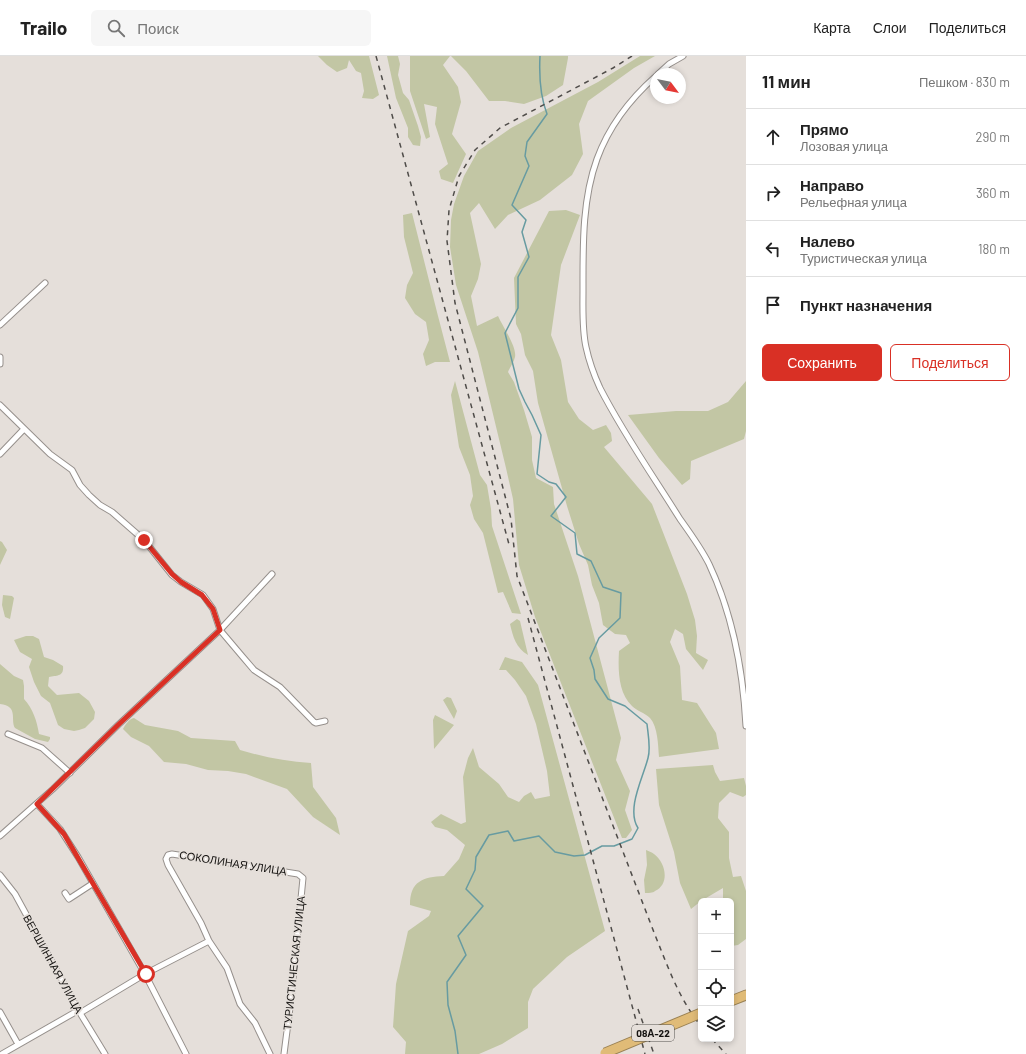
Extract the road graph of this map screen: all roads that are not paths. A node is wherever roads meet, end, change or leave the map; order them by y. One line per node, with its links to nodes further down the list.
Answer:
1 (682, 56): 2 (street)
2 (665, 68)
3 (650, 81): 14 (street)
4 (45, 283): 5 (street)
5 (0, 325)
6 (0, 357): 7 (street)
7 (0, 364)
8 (0, 405): 9 (street)
9 (24, 429): 10 (street); 12 (street)
10 (0, 454)
11 (272, 574): 12 (street)
12 (220, 630): 13 (street); 16 (street)
13 (325, 721)
14 (746, 726)
15 (8, 734): 16 (street)
16 (70, 773): 17 (street)
17 (37, 804): 18 (street); 21 (street)
18 (0, 836)
19 (298, 874): 23 (street, СОКОЛИНАЯ УЛИЦА); 35 (street, ТУРИСТИЧЕСКАЯ УЛИЦА)
20 (0, 875): 27 (street, ВЕРШИННАЯ УЛИЦА)
21 (92, 884): 22 (street); 24 (street)
22 (65, 893)
23 (209, 941): 24 (street); 34 (street)
24 (146, 974): 27 (street); 33 (street)
25 (746, 995): 26 (highway)
26 (734, 1000)
27 (80, 1011): 30 (street); 32 (street, ВЕРШИННАЯ УЛИЦА)
28 (0, 1012): 30 (street)
29 (698, 1014): 36 (highway, 08А-22, bridge)
30 (18, 1044): 31 (street)
31 (2, 1054)
32 (105, 1054)
33 (186, 1054)
34 (270, 1054)
35 (284, 1054)
36 (603, 1054)

